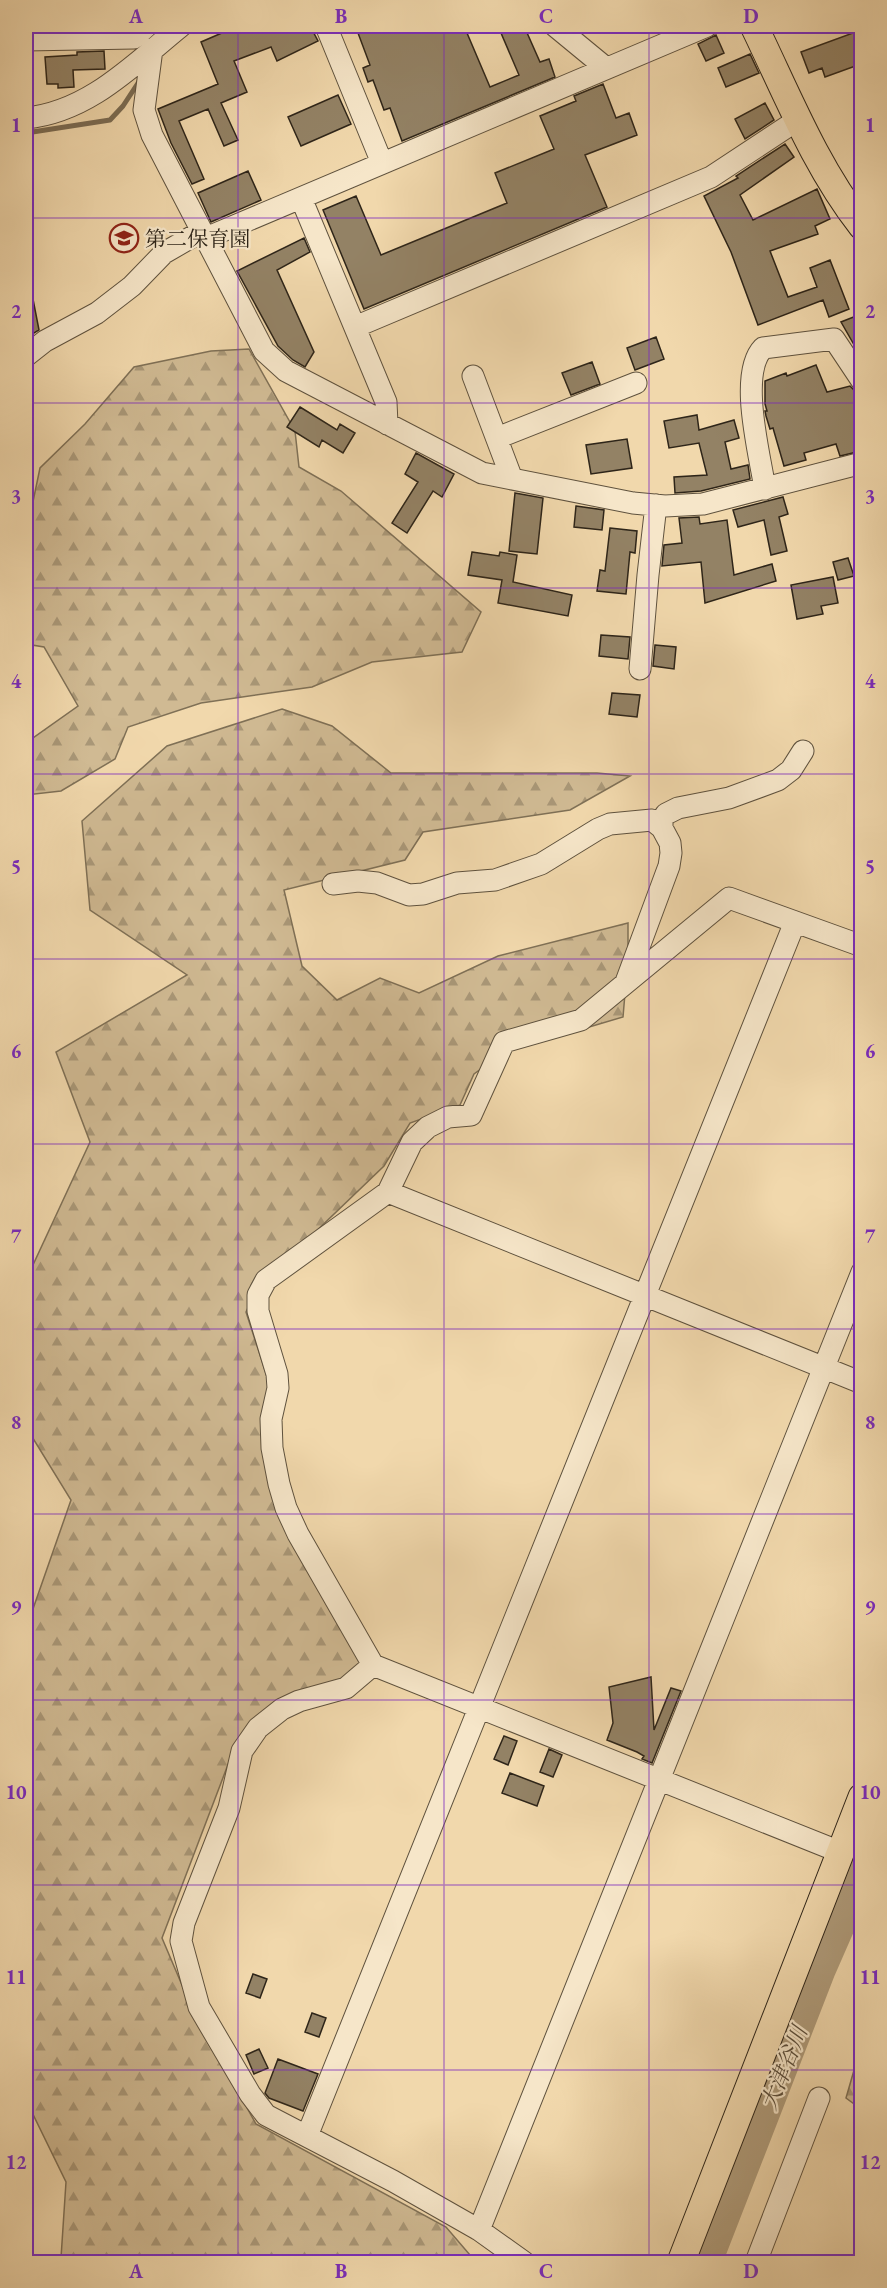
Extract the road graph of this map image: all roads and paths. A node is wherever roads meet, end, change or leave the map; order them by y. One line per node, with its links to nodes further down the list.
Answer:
1 (147, 26): 7 (street)
2 (181, 26): 8 (street)
3 (326, 26): 12 (street)
4 (555, 26): 9 (street)
5 (707, 26): 9 (street)
6 (754, 26): 11 (main road)
7 (26, 40)
8 (152, 50): 10 (street); 15 (street)
9 (606, 68): 12 (street)
10 (26, 118)
11 (799, 119): 14 (main road); 16 (street)
12 (382, 163): 13 (street)
13 (301, 198): 15 (street); 16 (street)
14 (857, 210)
15 (204, 235): 17 (street); 21 (street)
16 (354, 327): 21 (street)
17 (26, 356)
18 (473, 376): 22 (street)
19 (861, 381): 25 (street)
20 (636, 383): 22 (street)
21 (387, 424): 24 (street)
22 (497, 438): 24 (street)
23 (861, 463): 25 (street)
24 (512, 479): 26 (street)
25 (765, 489): 26 (street)
26 (656, 505): 27 (street)
27 (640, 669)
28 (803, 751): 29 (street)
29 (662, 828): 30 (street); 33 (street)
30 (333, 884)
31 (795, 922): 32 (street); 33 (street); 36 (street)
32 (861, 946)
33 (625, 984): 34 (street)
34 (388, 1192): 36 (street); 39 (street)
35 (861, 1272): 37 (street)
36 (645, 1296): 37 (street); 40 (street)
37 (823, 1368): 38 (street); 41 (street)
38 (861, 1383)
39 (373, 1665): 40 (street); 45 (street)
40 (480, 1706): 41 (street); 45 (street)
41 (659, 1779): 43 (street); 46 (street)
42 (861, 1797): 43 (main road)
43 (840, 1852): 48 (main road)
44 (819, 2098): 49 (street)
45 (307, 2136): 46 (street)
46 (479, 2230): 47 (street)
47 (524, 2262)
48 (681, 2262)
49 (756, 2262)

